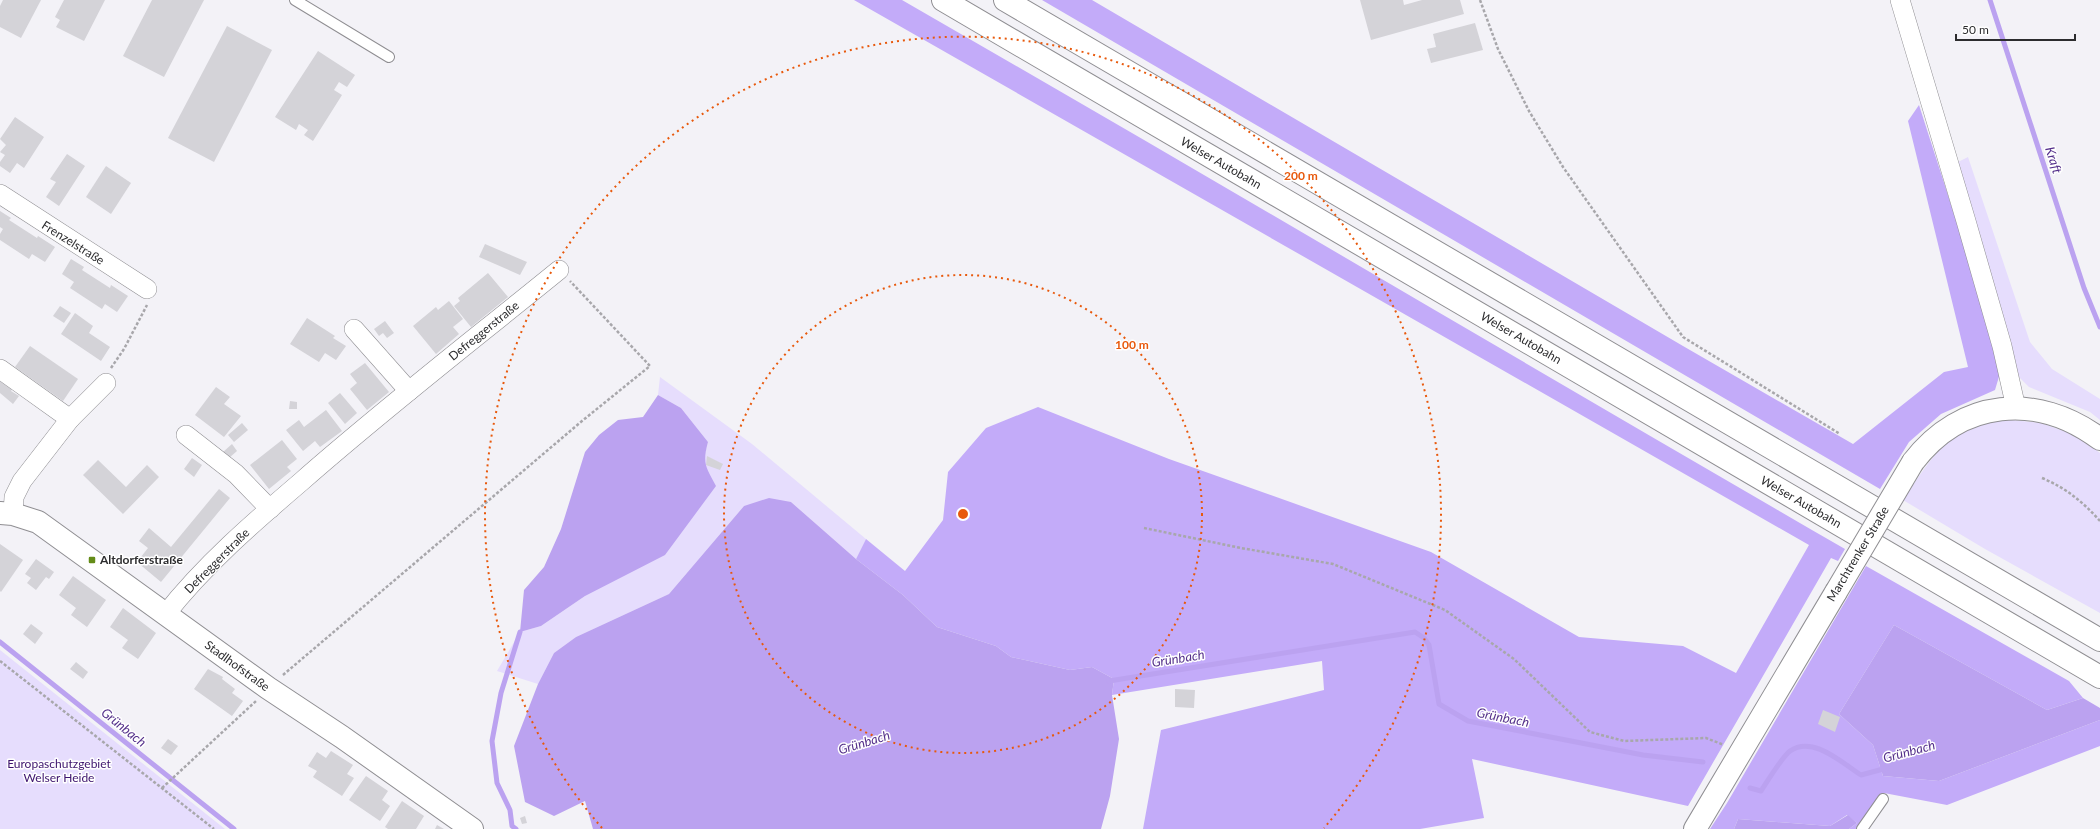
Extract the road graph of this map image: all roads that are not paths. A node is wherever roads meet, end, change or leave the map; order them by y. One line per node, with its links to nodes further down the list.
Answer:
1 (295, 0): 5 (lane)
2 (943, 0): 21 (main road, Welser Autobahn)
3 (1005, 0): 20 (main road)
4 (1900, 0): 13 (street)
5 (389, 57)
6 (0, 194): 8 (street, Frenzelstraße)
7 (559, 270): 12 (street, Defreggerstraße)
8 (147, 289)
9 (354, 329): 12 (street)
10 (0, 368): 14 (street)
11 (106, 383): 14 (street)
12 (409, 391): 17 (street, Defreggerstraße)
13 (2016, 408): 16 (main road, Marchtrenker Straße); 24 (main road, Marchtrenker Straße, bridge)
14 (70, 419): 18 (street)
15 (186, 435): 17 (street)
16 (2100, 439)
17 (270, 509): 19 (street, Defreggerstraße)
18 (6, 513): 19 (main road, Stadlhofstraße)
19 (165, 615): 23 (main road, Stadlhofstraße)
20 (2100, 640)
21 (2100, 677)
22 (1883, 799): 25 (lane)
23 (472, 829)
24 (1695, 829)
25 (1862, 829)

